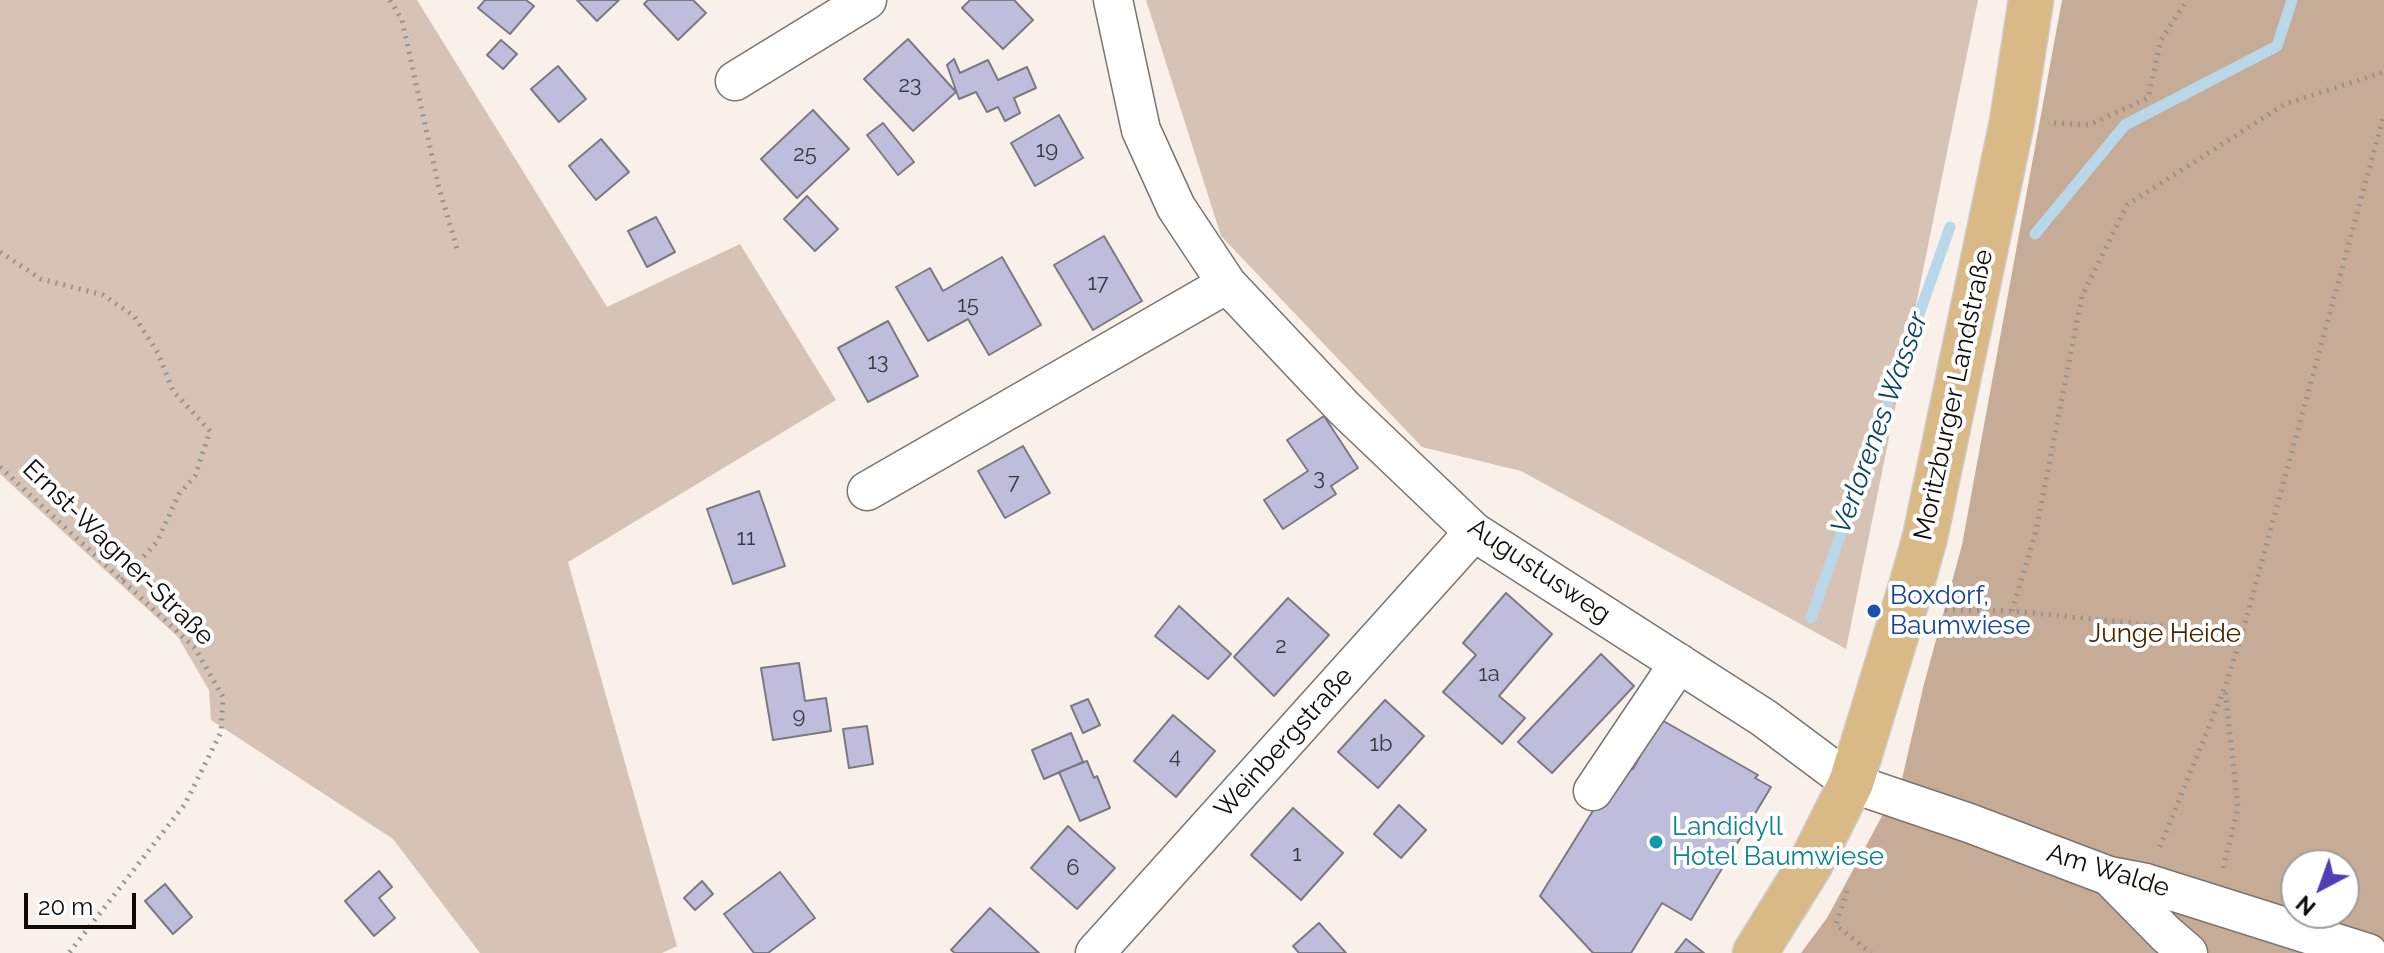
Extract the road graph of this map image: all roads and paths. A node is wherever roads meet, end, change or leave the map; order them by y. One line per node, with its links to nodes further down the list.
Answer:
1 (390, 0): 11 (path)
2 (867, 0): 7 (street)
3 (1113, 0): 12 (street, Augustusweg)
4 (2031, 0): 9 (main road, Moritzburger Landstraße)
5 (2187, 0): 9 (path)
6 (2384, 72): 18 (path)
7 (735, 81)
8 (2384, 115): 19 (path)
9 (2012, 122): 17 (main road, Moritzburger Landstraße)
10 (0, 252): 16 (path)
11 (458, 252)
12 (1227, 284): 14 (street); 15 (street, Augustusweg)
13 (0, 467): 16 (path, Ernst-Wagner-Straße)
14 (867, 491)
15 (1474, 532): 20 (street, Augustusweg); 29 (street, Weinbergstraße)
16 (122, 580): 28 (path, Ernst-Wagner-Straße)
17 (1904, 610): 18 (path); 22 (main road, Moritzburger Landstraße)
18 (2012, 611): 19 (path)
19 (2242, 634): 21 (path)
20 (1679, 663): 22 (street, Augustusweg); 23 (street)
21 (2225, 687): 25 (path); 27 (path)
22 (1851, 783): 24 (street, Am Walde); 30 (main road, Moritzburger Landstraße)
23 (1593, 791)
24 (2109, 876): 25 (street, Am Walde); 32 (street)
25 (2146, 883): 27 (street, Am Walde)
26 (1847, 891): 31 (path)
27 (2252, 915): 33 (street, Am Walde)
28 (69, 953)
29 (1095, 953)
30 (1755, 953)
31 (1871, 953)
32 (2188, 953)
33 (2368, 953)

